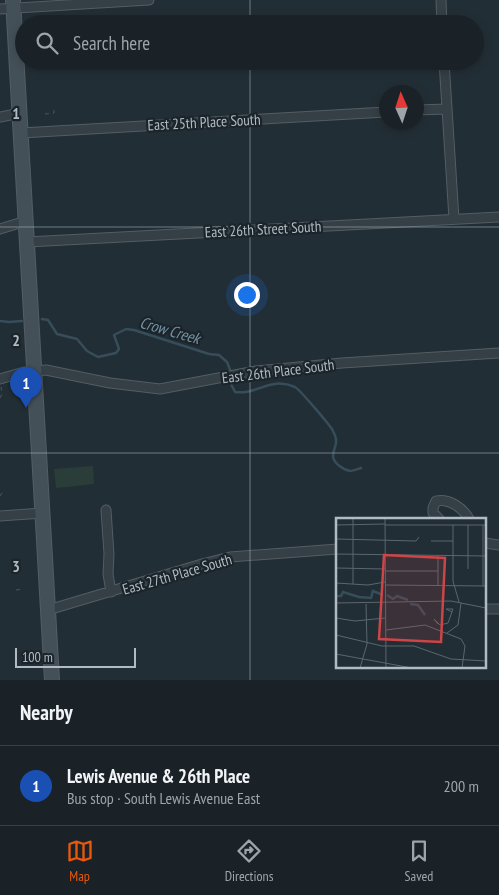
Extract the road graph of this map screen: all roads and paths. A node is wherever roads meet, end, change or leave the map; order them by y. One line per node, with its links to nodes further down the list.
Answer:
1 (149, 0): 3 (street)
2 (441, 0): 4 (street)
3 (9, 5): 5 (main road)
4 (442, 15)
5 (15, 64)
6 (16, 70): 12 (main road)
7 (445, 70): 8 (street)
8 (447, 108): 10 (street); 17 (street)
9 (54, 109): 13 (path)
10 (424, 109)
11 (379, 112): 15 (street, East 25th Place South)
12 (20, 113): 14 (street); 15 (main road)
13 (46, 114)
14 (0, 117)
15 (21, 133): 18 (main road)
16 (499, 217): 17 (street, East 26th Street South)
17 (454, 219): 20 (street, East 26th Street South)
18 (26, 221): 19 (street); 20 (main road)
19 (0, 229)
20 (27, 242): 22 (main road)
21 (499, 353): 22 (street, East 26th Place South)
22 (34, 371): 23 (street, East 26th Place South); 28 (main road)
23 (1, 383): 24 (path)
24 (0, 398)
25 (4, 490): 26 (path)
26 (0, 496)
27 (106, 510): 37 (street)
28 (42, 513): 29 (street); 39 (main road)
29 (0, 516)
30 (438, 518): 31 (street)
31 (468, 518)
32 (486, 543): 33 (street)
33 (499, 545)
34 (336, 549): 37 (street, East 27th Place South)
35 (24, 589): 36 (path)
36 (16, 590)
37 (111, 592): 39 (street, East 27th Place South)
38 (499, 609): 40 (street)
39 (48, 610): 41 (main road)
40 (486, 610)
41 (52, 680)

